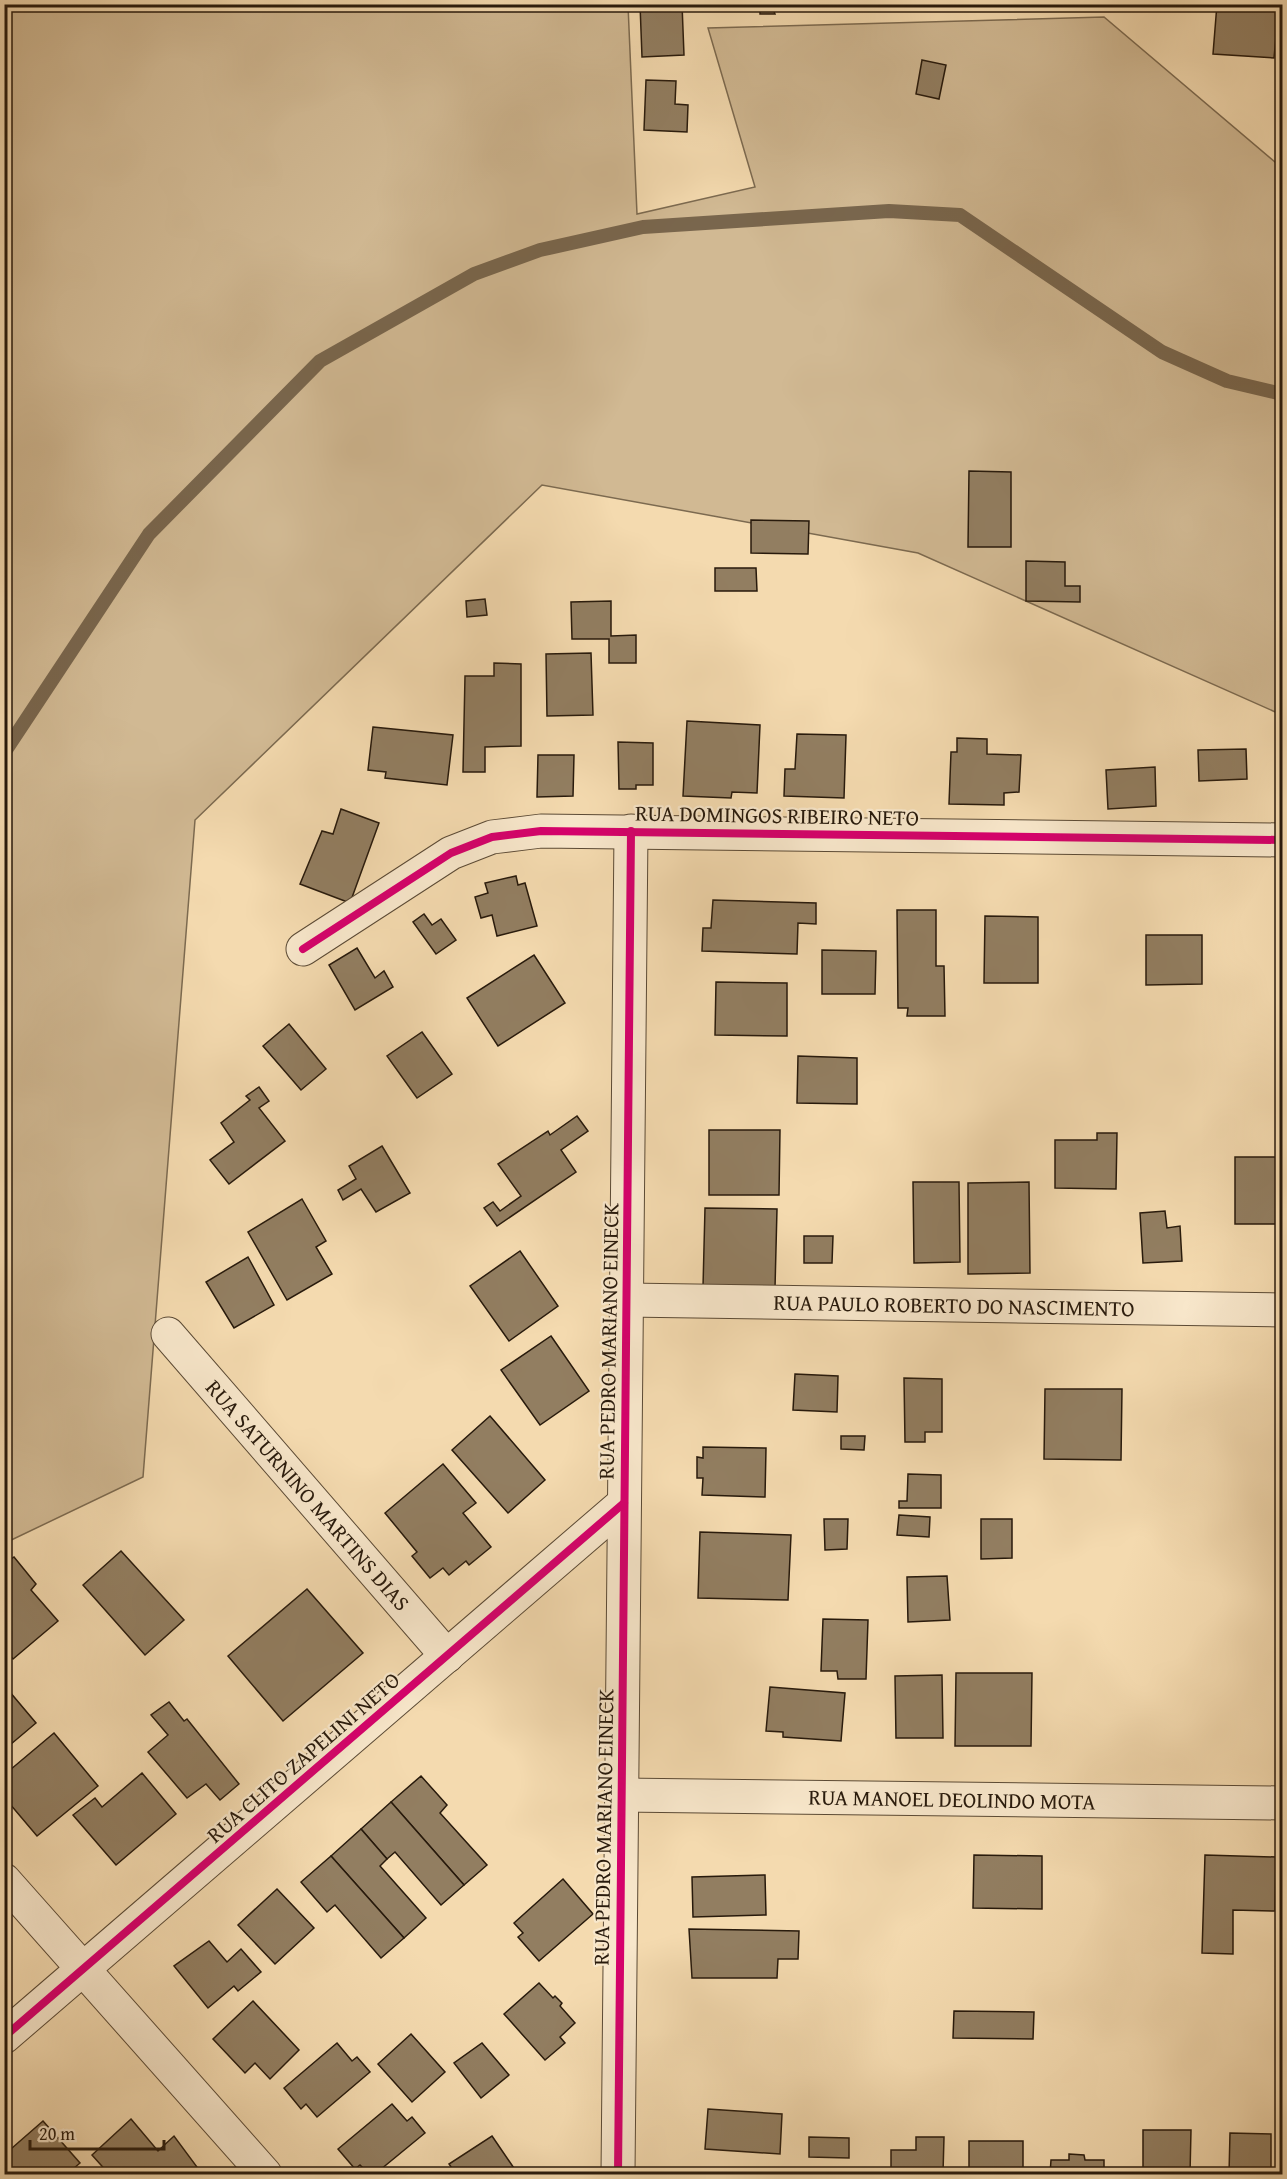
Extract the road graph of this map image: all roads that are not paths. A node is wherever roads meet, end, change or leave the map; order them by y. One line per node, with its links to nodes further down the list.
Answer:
1 (631, 831): 2 (street, RUA DOMINGOS RIBEIRO NETO); 3 (street, RUA DOMINGOS RIBEIRO NETO); 4 (street, RUA PEDRO MARIANO EINECK)
2 (1282, 840)
3 (303, 949)
4 (626, 1300): 5 (street, RUA PAULO ROBERTO DO NASCIMENTO); 7 (street, RUA PEDRO MARIANO EINECK)
5 (1282, 1310)
6 (168, 1334): 8 (street, RUA SATURNINO MARTINS DIAS)
7 (624, 1503): 8 (street, RUA CLITO ZAPELINI NETO); 9 (street, RUA PEDRO MARIANO EINECK)
8 (447, 1656): 12 (street, RUA CLITO ZAPELINI NETO)
9 (621, 1795): 10 (street, RUA MANOEL DEOLINDO MOTA); 15 (street, RUA PEDRO MARIANO EINECK)
10 (1282, 1803)
11 (4, 1880): 12 (street)
12 (83, 1969): 13 (street, RUA CLITO ZAPELINI NETO); 14 (street)
13 (4, 2037)
14 (265, 2175)
15 (618, 2175)

